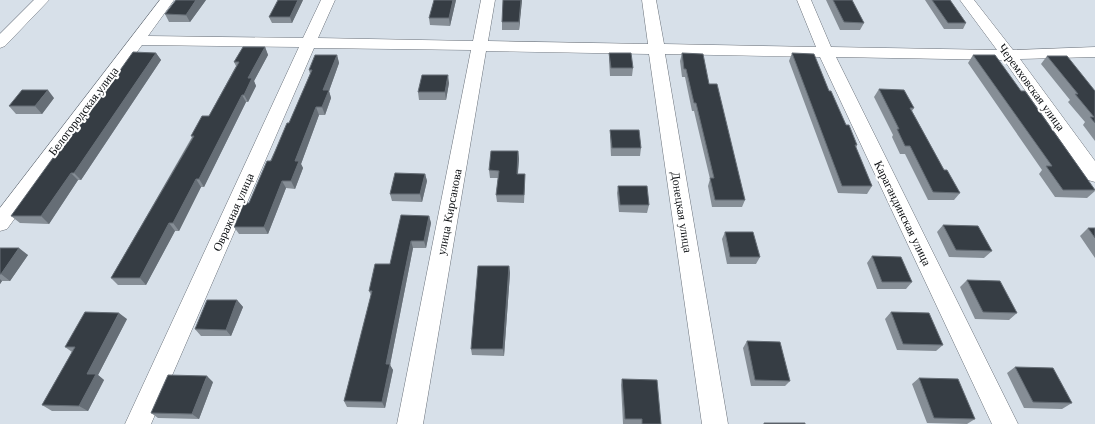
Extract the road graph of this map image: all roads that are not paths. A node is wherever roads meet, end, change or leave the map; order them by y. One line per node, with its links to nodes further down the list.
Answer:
1 (42, 0): 9 (street)
2 (167, 0): 8 (street, Белогородская улица)
3 (328, 0): 10 (street, Овражная улица)
4 (488, 0): 11 (street, улица Кирсанова)
5 (649, 0): 12 (street, Донецкая улица)
6 (804, 0): 13 (street, Карагандинская улица)
7 (967, 0): 15 (street, Черемховская улица)
8 (136, 40): 10 (street); 17 (street, Белогородская улица)
9 (0, 43)
10 (309, 43): 11 (street); 18 (street, Овражная улица)
11 (480, 46): 12 (street); 19 (street, улица Кирсанова)
12 (658, 50): 13 (street); 20 (street, Донецкая улица)
13 (825, 51): 15 (street); 21 (street, Карагандинская улица)
14 (1095, 52): 15 (street)
15 (1009, 55): 16 (street, Черемховская улица)
16 (1095, 175)
17 (0, 222)
18 (138, 424)
19 (410, 424)
20 (715, 424)
21 (1005, 424)

